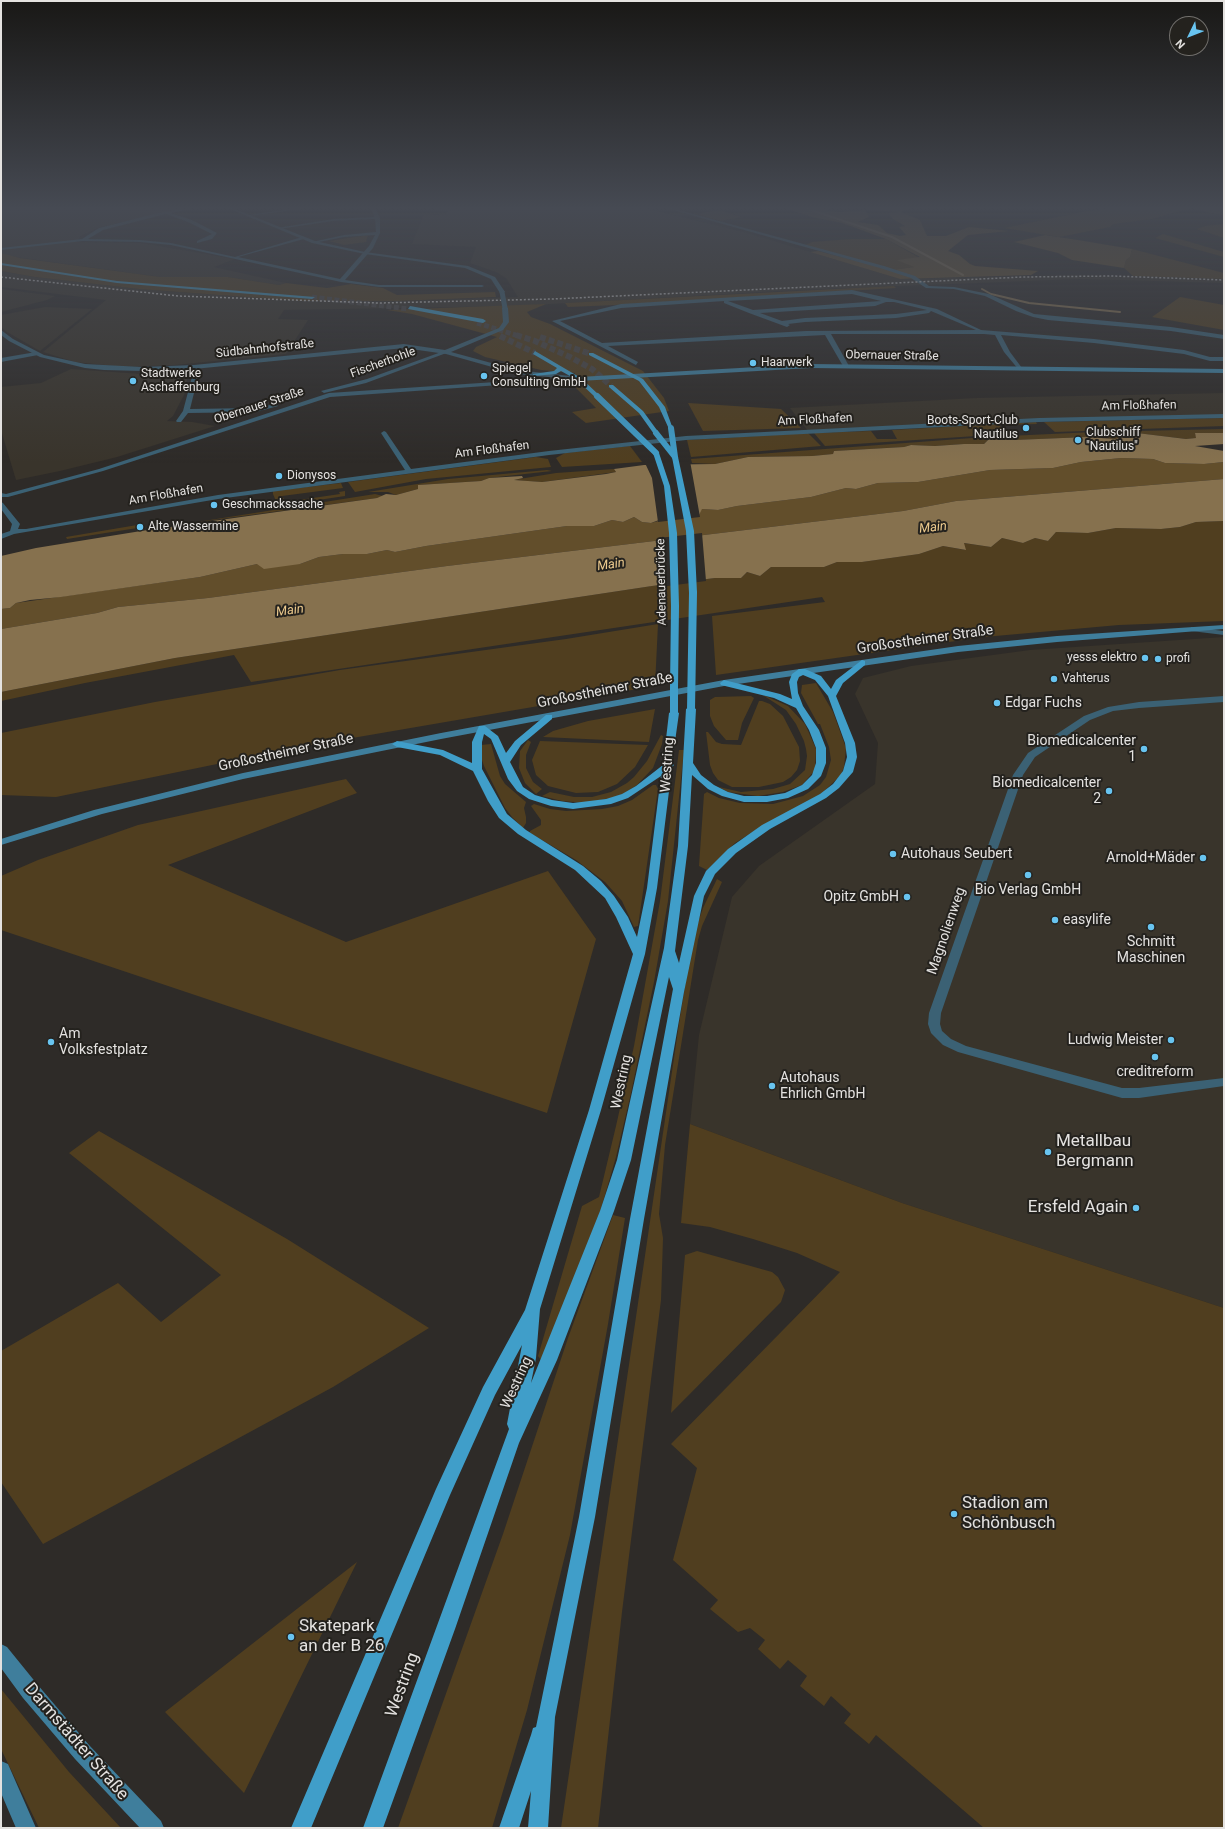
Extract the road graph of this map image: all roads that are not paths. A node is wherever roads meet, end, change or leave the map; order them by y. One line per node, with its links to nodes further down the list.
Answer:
1 (241, 292): 6 (highway)
2 (502, 292): 23 (street, Fischerhohle, bridge)
3 (847, 292): 7 (street)
4 (853, 292): 8 (street)
5 (978, 292): 21 (street)
6 (312, 297)
7 (722, 301): 11 (street); 22 (street)
8 (888, 301): 10 (street); 11 (street)
9 (408, 309): 12 (highway); 13 (highway); 15 (highway)
10 (935, 310): 14 (street); 17 (street)
11 (751, 312): 14 (street)
12 (483, 321)
13 (477, 323)
14 (781, 323): 18 (street)
15 (463, 324)
16 (1, 332): 25 (street, Südbahnhofstraße)
17 (984, 332): 19 (street); 20 (street)
18 (806, 333): 19 (street); 22 (street)
19 (827, 333): 30 (street)
20 (997, 333): 27 (street); 33 (street)
21 (1224, 337)
22 (602, 345): 29 (street)
23 (446, 352): 31 (street, Südbahnhofstraße); 35 (street, Südbahnhofstraße); 39 (street, Fischerhohle)
24 (535, 353): 32 (highway)
25 (36, 354): 28 (street); 31 (street, Südbahnhofstraße)
26 (591, 354): 36 (highway)
27 (1224, 358)
28 (1, 360)
29 (636, 363)
30 (846, 366): 33 (main road, Obernauer Straße); 36 (main road, Obernauer Straße)
31 (194, 367): 44 (street)
32 (562, 368): 35 (highway); 38 (highway)
33 (1019, 368): 34 (main road, Obernauer Straße)
34 (1224, 371)
35 (534, 375): 37 (street, Südbahnhofstraße)
36 (636, 376): 38 (main road, Obernauer Straße); 49 (highway, bridge)
37 (560, 378): 38 (street, Obernauer Straße)
38 (579, 379): 48 (highway, bridge)
39 (370, 380): 42 (street, Fischerhohle); 44 (street, Obernauer Straße)
40 (526, 382): 42 (street, Obernauer Straße)
41 (611, 386): 43 (highway)
42 (329, 395): 51 (street, Obernauer Straße)
43 (629, 402): 48 (highway, Adenauerbrücke); 49 (highway, bridge)
44 (186, 411): 46 (street)
45 (1224, 416): 50 (street, Am Floßhafen)
46 (179, 421)
47 (384, 433): 50 (street)
48 (656, 453): 64 (highway, Adenauerbrücke, bridge)
49 (675, 457): 69 (highway, Westring, bridge)
50 (409, 471): 53 (street, Am Floßhafen)
51 (3, 497)
52 (1, 504): 53 (street)
53 (13, 532): 54 (street, Am Floßhafen)
54 (1, 537)
55 (1224, 627): 56 (main road, Großostheimer Straße)
56 (1194, 629): 57 (street); 58 (main road, Großostheimer Straße)
57 (1224, 633)
58 (862, 663): 59 (main road, Großostheimer Straße); 61 (highway)
59 (802, 671): 60 (main road, Großostheimer Straße); 61 (highway); 63 (highway)
60 (724, 683): 63 (highway); 65 (main road, Großostheimer Straße)
61 (832, 696): 75 (highway)
62 (1224, 699): 76 (street, Magnolienweg)
63 (799, 706): 69 (highway)
64 (674, 713): 70 (highway, Westring)
65 (549, 717): 66 (main road, Großostheimer Straße); 68 (highway)
66 (482, 728): 67 (main road, Großostheimer Straße); 68 (highway); 71 (highway)
67 (397, 744): 71 (highway); 72 (main road, Großostheimer Straße)
68 (505, 762): 70 (highway)
69 (688, 763): 73 (highway, Westring)
70 (669, 764): 74 (highway, Westring)
71 (477, 770): 74 (highway)
72 (1, 842)
73 (670, 948): 75 (highway); 78 (highway, Westring)
74 (639, 954): 77 (highway, Westring)
75 (678, 992): 80 (highway)
76 (1224, 1082)
77 (533, 1309): 78 (highway, Westring); 84 (highway)
78 (511, 1443): 85 (highway, Westring)
79 (1, 1652): 83 (main road, Darmstädter Straße)
80 (546, 1717): 86 (highway); 87 (highway)
81 (1, 1771): 82 (main road)
82 (26, 1828)
83 (154, 1828)
84 (301, 1828)
85 (373, 1828)
86 (509, 1828)
87 (538, 1828)

